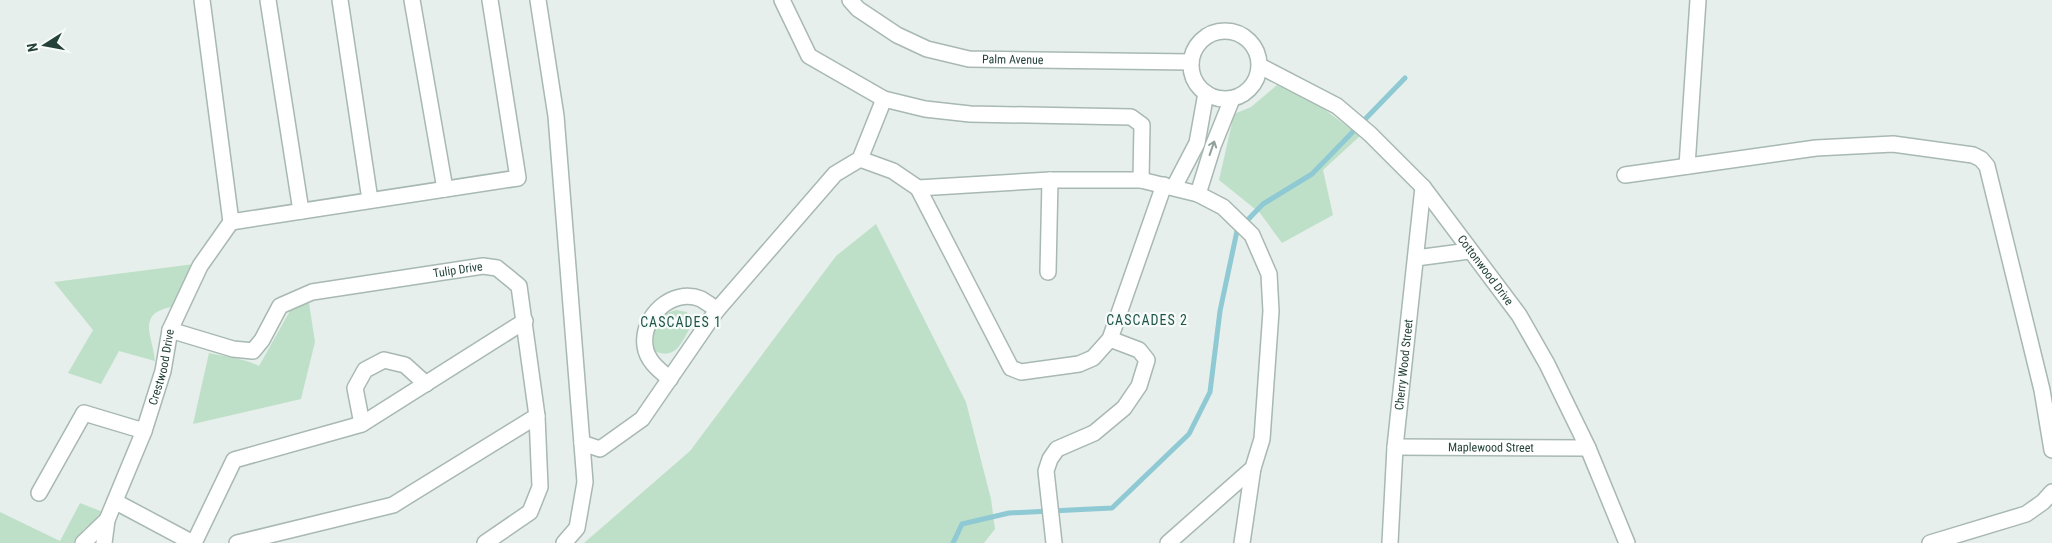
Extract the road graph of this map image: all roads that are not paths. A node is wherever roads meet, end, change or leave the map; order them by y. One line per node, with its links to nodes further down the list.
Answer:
1 (202, 0): 27 (street)
2 (268, 0): 26 (street)
3 (340, 0): 25 (street)
4 (412, 0): 23 (street)
5 (490, 0): 23 (street)
6 (538, 0): 40 (street)
7 (782, 0): 14 (street)
8 (850, 0): 10 (street, Palm Avenue)
9 (1698, 0): 16 (street)
10 (1191, 62): 11 (street); 12 (street)
11 (1260, 66): 13 (street); 21 (street, Cottonwood Drive)
12 (1206, 93): 13 (street); 20 (street)
13 (1232, 98): 24 (street, one-way to 13)
14 (884, 99): 15 (street); 19 (street)
15 (860, 159): 22 (street); 31 (street)
16 (1687, 166): 17 (street); 43 (street)
17 (1625, 175)
18 (1050, 180): 19 (street); 22 (street); 30 (street)
19 (1141, 180): 20 (street)
20 (1169, 186): 24 (street); 34 (street)
21 (1423, 187): 28 (street, Cottonwood Drive); 29 (street, Cherry Wood Street)
22 (918, 188): 34 (street)
23 (445, 189): 25 (street)
24 (1198, 194): 44 (street)
25 (370, 200): 26 (street)
26 (301, 211): 27 (street)
27 (230, 222): 33 (street, Crestwood Drive)
28 (1469, 251): 29 (street); 42 (street, Cottonwood Drive)
29 (1416, 258): 41 (street, Cherry Wood Street)
30 (1048, 272)
31 (717, 310): 35 (street); 35 (street)
32 (526, 321): 33 (street, Tulip Drive); 36 (street); 37 (street, Tulip Drive)
33 (170, 330): 39 (street, Crestwood Drive)
34 (1110, 339): 55 (street)
35 (670, 379): 40 (street)
36 (426, 384): 38 (street); 38 (street)
37 (537, 416): 52 (street); 53 (street, Tulip Drive)
38 (362, 424): 51 (street)
39 (144, 431): 46 (street); 47 (street, Crestwood Drive)
40 (582, 443): 54 (street)
41 (1395, 447): 42 (street, Maplewood Street); 58 (street, Cherry Wood Street)
42 (1588, 448): 59 (street, Cottonwood Drive)
43 (2052, 450)
44 (1254, 468): 56 (street); 57 (street)
45 (2052, 492): 60 (street)
46 (39, 493)
47 (116, 502): 48 (street, Crestwood Drive); 51 (street)
48 (107, 520): 49 (street, Crestwood Drive); 50 (street, Crestwood Drive)
49 (83, 543)
50 (104, 543)
51 (193, 543)
52 (237, 543)
53 (486, 543)
54 (564, 543)
55 (1054, 543)
56 (1168, 543)
57 (1242, 543)
58 (1390, 543)
59 (1627, 543)
60 (1930, 543)

